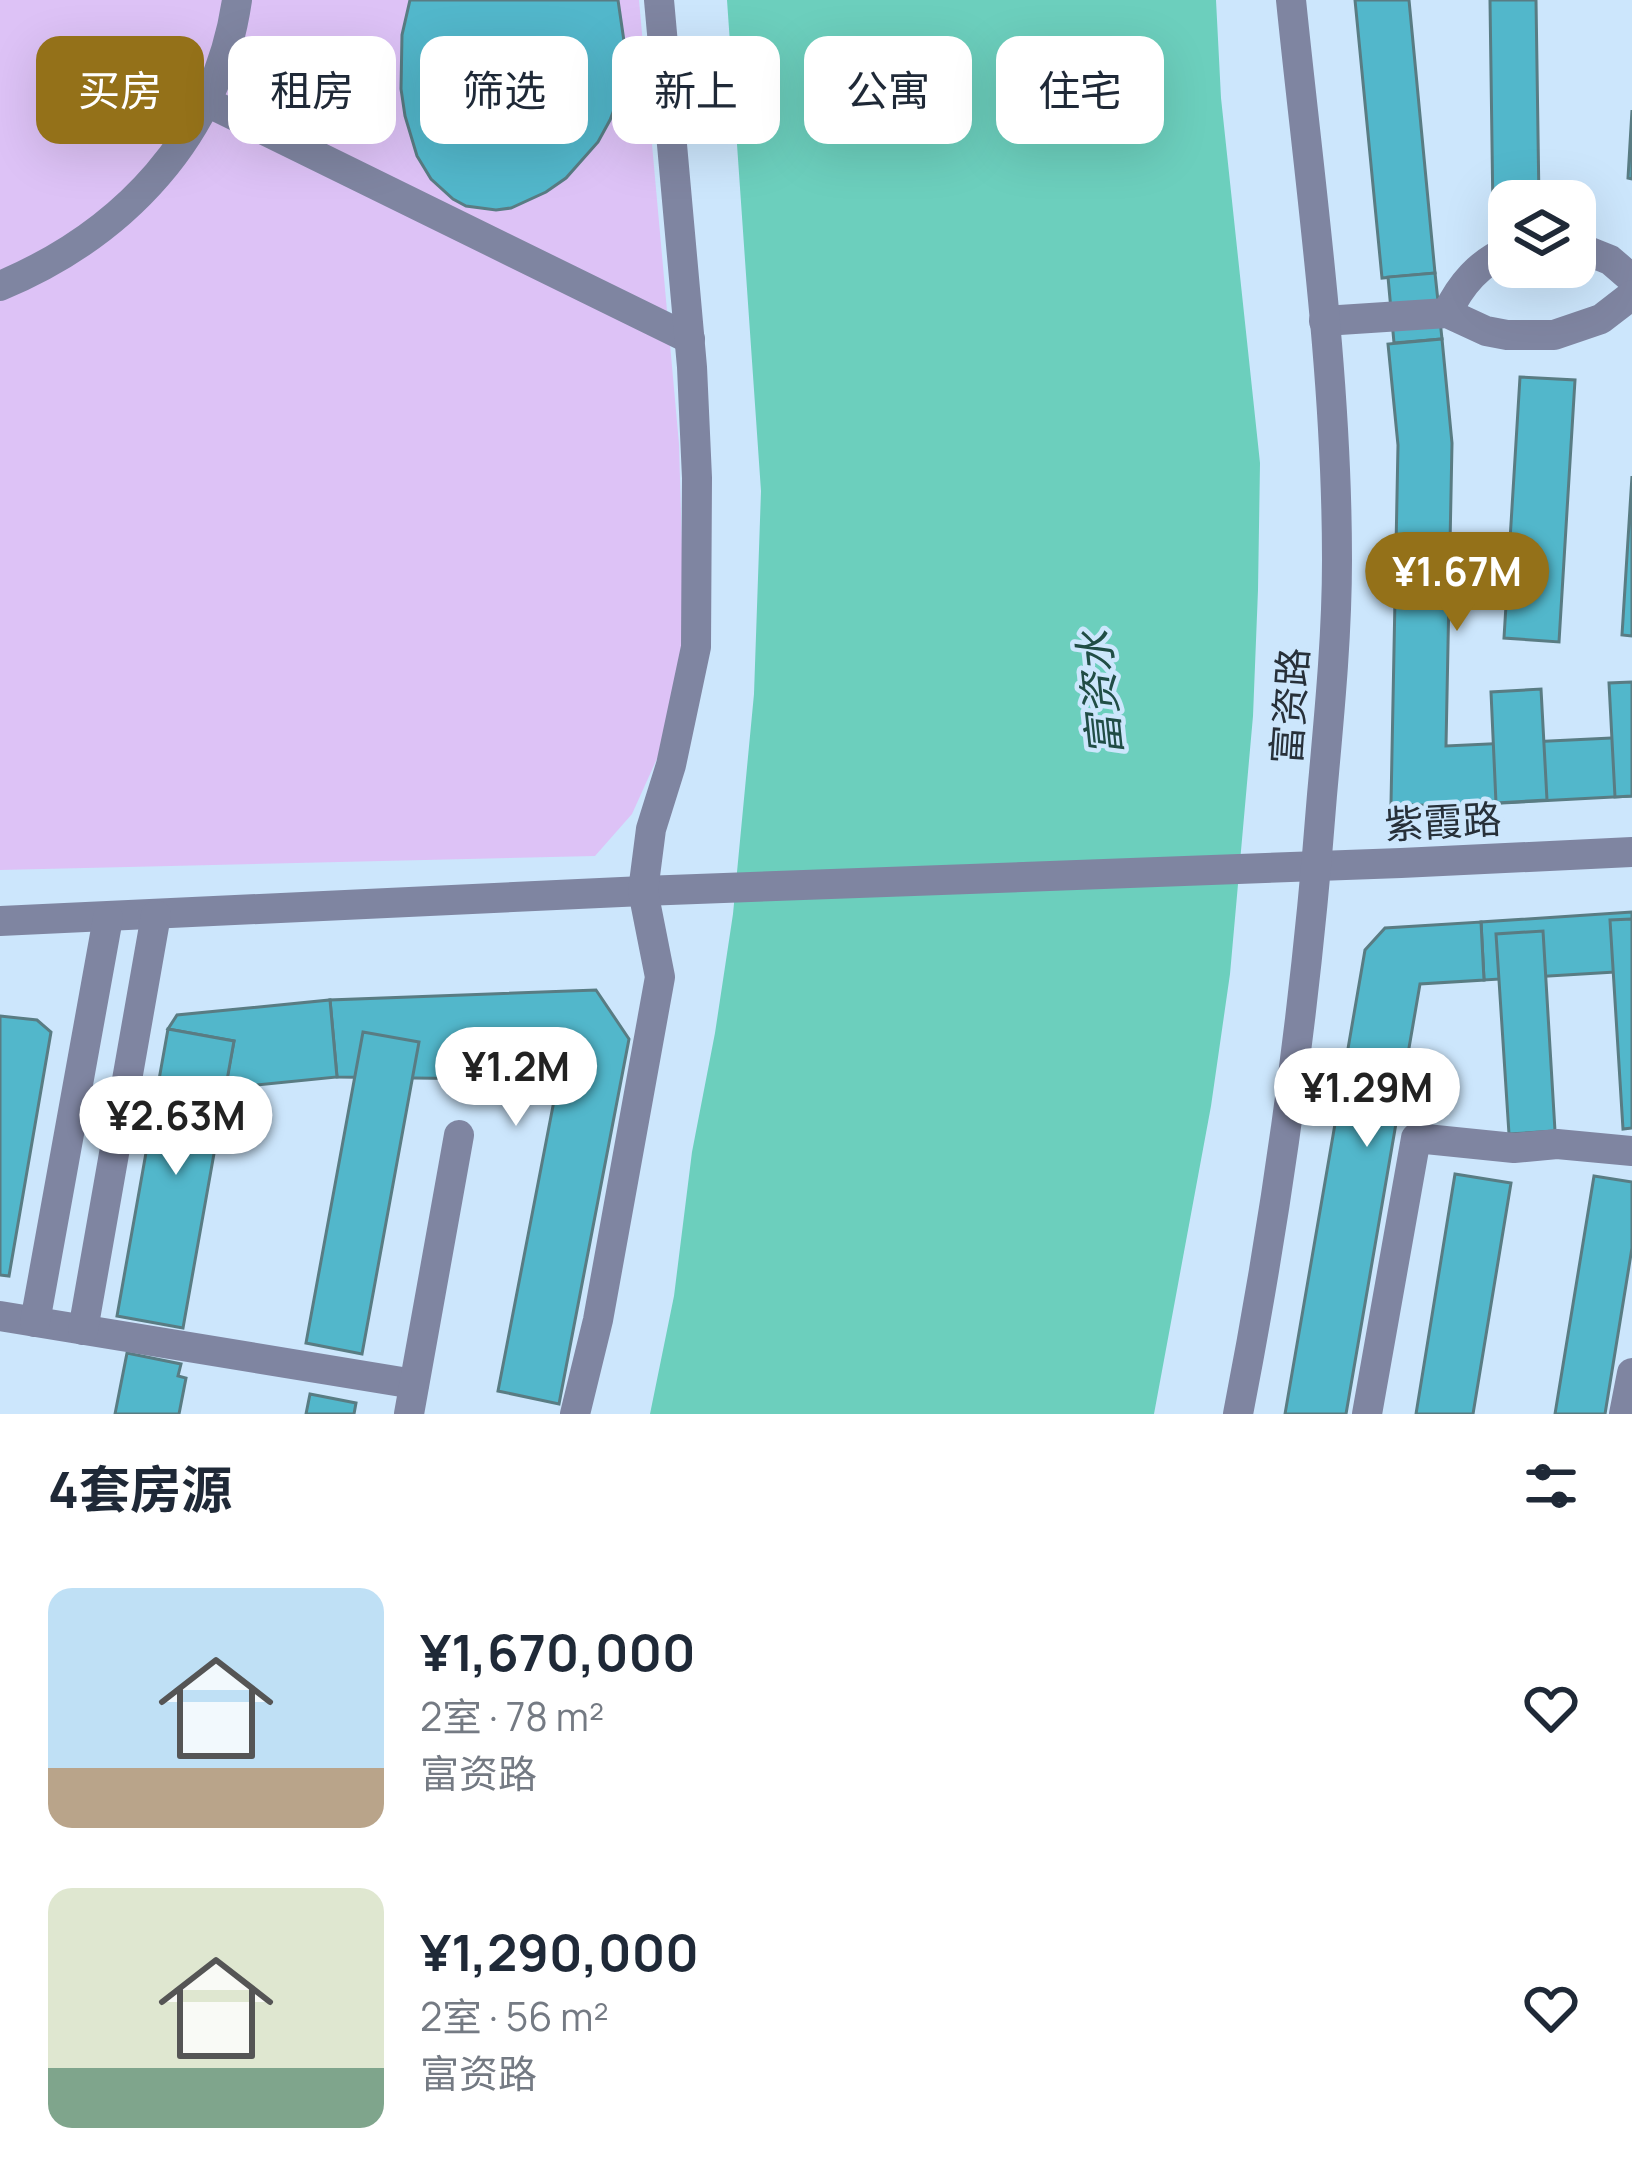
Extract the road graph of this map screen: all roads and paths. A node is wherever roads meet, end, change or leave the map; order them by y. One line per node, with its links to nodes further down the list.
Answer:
1 (238, 0): 4 (street)
2 (659, 0): 12 (street)
3 (1292, 0): 11 (street, 富资路)
4 (206, 101): 8 (street); 12 (street)
5 (1596, 254): 7 (street)
6 (1488, 261): 10 (street)
7 (1632, 279)
8 (0, 286)
9 (1632, 295): 10 (street)
10 (1447, 313): 11 (street)
11 (1324, 321): 14 (street, 富资路)
12 (690, 339): 15 (street)
13 (1632, 852): 14 (street, 紫霞路)
14 (1317, 866): 15 (street, 紫霞路); 27 (street, 富资路)
15 (643, 892): 16 (street, 紫霞路); 26 (street)
16 (156, 915): 17 (street, 紫霞路); 23 (street)
17 (108, 918): 18 (street, 紫霞路); 22 (street)
18 (0, 921)
19 (459, 1136): 25 (street)
20 (1632, 1151): 28 (street)
21 (0, 1316): 22 (street)
22 (34, 1322): 23 (street)
23 (83, 1330): 25 (street)
24 (1632, 1372): 29 (street)
25 (412, 1399)
26 (575, 1414)
27 (1238, 1414)
28 (1367, 1414)
29 (1624, 1414)

